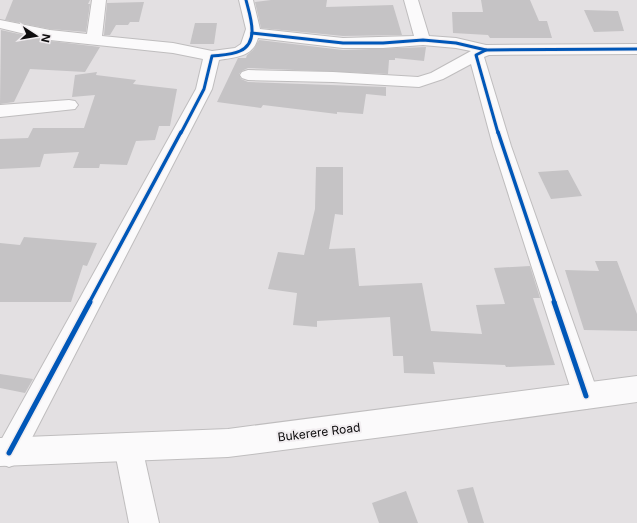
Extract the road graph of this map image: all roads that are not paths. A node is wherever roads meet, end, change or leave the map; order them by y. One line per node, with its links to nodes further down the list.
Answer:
1 (99, 0): 6 (street)
2 (246, 0): 5 (street)
3 (410, 0): 7 (street)
4 (0, 24): 6 (street)
5 (252, 33): 7 (street); 10 (street)
6 (94, 38): 10 (street)
7 (423, 40): 9 (street)
8 (637, 49): 9 (street)
9 (481, 52): 11 (street); 15 (street)
10 (212, 56): 17 (street)
11 (248, 75)
12 (69, 105): 13 (street)
13 (0, 111)
14 (637, 388): 15 (street, Bukerere Road)
15 (586, 396): 16 (street, Bukerere Road)
16 (128, 447): 17 (street, Bukerere Road); 18 (street)
17 (5, 453)
18 (144, 523)

